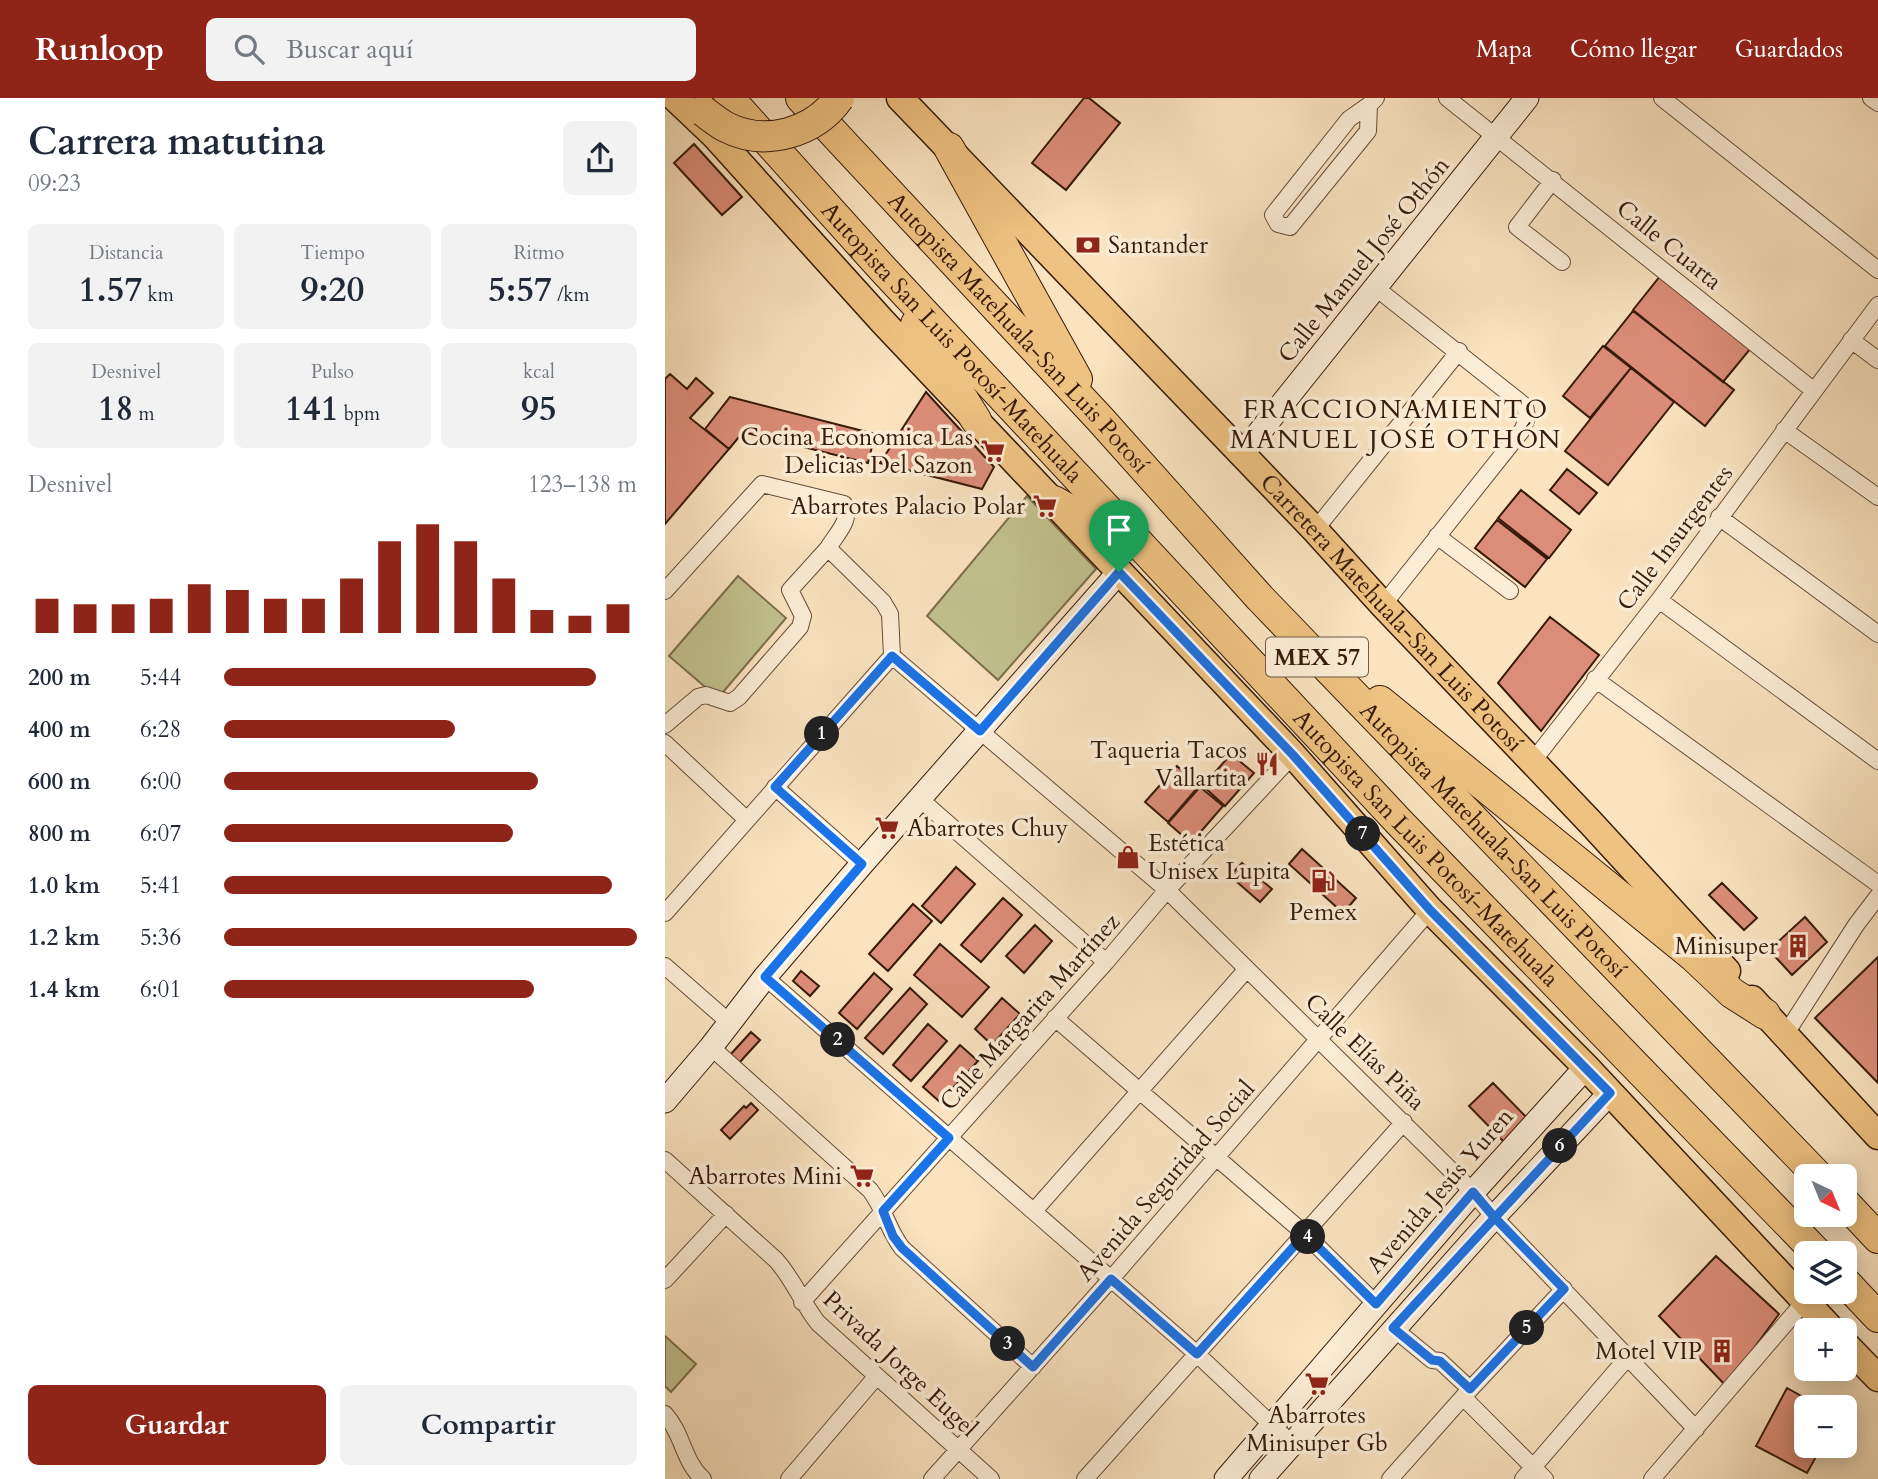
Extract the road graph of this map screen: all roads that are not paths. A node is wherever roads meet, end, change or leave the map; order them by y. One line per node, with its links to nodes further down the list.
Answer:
1 (675, 98): 26 (main road)
2 (690, 98): 5 (highway, bridge)
3 (729, 98): 17 (highway, Autopista San Luis Potosí-Matehuala / MEX 57)
4 (801, 98): 25 (highway, Autopista Matehuala-San Luis Potosí / MEX 57)
5 (839, 98)
6 (900, 98): 14 (main road, Carretera Matehuala-San Luis Potosí)
7 (1447, 98): 13 (street, Calle Cuarta)
8 (1527, 98): 13 (street, Calle Manuel José Othón)
9 (1661, 98): 18 (street)
10 (1871, 98): 12 (street)
11 (1373, 102): 11 (street)
12 (1878, 103)
13 (1496, 136): 15 (street, Calle Cuarta); 19 (street, Calle Manuel José Othón)
14 (949, 148): 25 (highway); 28 (main road, Carretera Matehuala-San Luis Potosí)
15 (1553, 180): 16 (street); 24 (street, Calle Cuarta)
16 (1562, 262)
17 (881, 267): 26 (highway); 38 (highway, Autopista San Luis Potosí-Matehuala / MEX 57)
18 (1878, 270)
19 (1377, 288): 22 (street); 28 (street, Calle Manuel José Othón)
20 (1878, 304): 21 (street, Calle Insurgentes)
21 (1851, 340): 23 (street); 24 (street, Calle Insurgentes)
22 (1459, 351): 32 (street); 33 (street)
23 (1878, 360)
24 (1813, 390): 27 (street, Calle Insurgentes)
25 (1100, 419): 44 (highway, Autopista Matehuala-San Luis Potosí / MEX 57)
26 (976, 420): 30 (main road)
27 (1784, 430): 29 (street); 31 (street, Calle Insurgentes)
28 (1242, 454): 32 (main road, Carretera Matehuala-San Luis Potosí)
29 (1877, 494)
30 (1054, 500): 35 (main road); 38 (highway)
31 (1719, 517): 39 (street, Calle Insurgentes); 41 (street)
32 (1315, 530): 40 (main road, Carretera Matehuala-San Luis Potosí)
33 (1437, 536): 37 (street); 40 (street)
34 (828, 548): 36 (street); 42 (street); 45 (street)
35 (1119, 572): 46 (street); 48 (main road)
36 (665, 591)
37 (1510, 591)
38 (1190, 598): 89 (highway, Autopista San Luis Potosí-Matehuala / MEX 57)
39 (1659, 600): 43 (street, Calle Insurgentes); 50 (street)
40 (1383, 605): 49 (main road, Carretera Matehuala-San Luis Potosí)
41 (1878, 634)
42 (892, 656): 46 (street, Calle Elías Piña); 51 (street)
43 (1595, 679): 49 (street, Calle Insurgentes); 55 (street)
44 (1352, 693): 68 (highway); 80 (highway, Autopista Matehuala-San Luis Potosí / MEX 57)
45 (665, 725)
46 (980, 731): 52 (street); 56 (street, Calle Elías Piña)
47 (665, 743): 53 (street)
48 (1293, 755): 56 (street, Calle Margarita Martínez); 58 (main road)
49 (1533, 761): 68 (main road, Carretera Matehuala-San Luis Potosí)
50 (1878, 761)
51 (775, 787): 53 (street); 54 (street)
52 (920, 799): 54 (street); 60 (street)
53 (747, 820): 59 (street)
54 (862, 864): 64 (street)
55 (1878, 884)
56 (1167, 890): 60 (street, Calle Margarita Martínez); 62 (street, Calle Elías Piña)
57 (1878, 896): 68 (street)
58 (1430, 910): 65 (main road); 69 (street, Avenida Seguridad Social)
59 (665, 913)
60 (1106, 962): 66 (street, Calle Margarita Martínez)
61 (665, 966): 67 (street)
62 (1246, 970): 69 (street, Calle Elías Piña); 72 (street)
63 (1473, 976): 65 (main road)
64 (765, 977): 67 (street); 77 (street)
65 (1505, 985): 71 (main road)
66 (1055, 1018): 72 (street); 77 (street, Calle Margarita Martínez)
67 (730, 1023): 70 (street)
68 (1775, 1024): 76 (main road, Carretera Matehuala-San Luis Potosí)
69 (1319, 1038): 75 (street, Calle Elías Piña); 78 (street, Avenida Seguridad Social)
70 (711, 1047): 74 (street); 82 (street)
71 (1586, 1067): 73 (main road); 81 (street, Avenida Jesús Yuren)
72 (1140, 1091): 78 (street); 83 (street)
73 (1610, 1093): 86 (street); 93 (main road)
74 (665, 1101)
75 (1404, 1122): 81 (street, Calle Elías Piña); 87 (street)
76 (1878, 1136)
77 (949, 1138): 82 (street, Calle Margarita Martínez); 83 (street)
78 (1216, 1157): 87 (street); 90 (street, Avenida Seguridad Social)
79 (665, 1160): 84 (street, Privada Jorge Eugel)
80 (1806, 1164)
81 (1473, 1192): 86 (street, Calle Elías Piña); 96 (street, Avenida Jesús Yuren)
82 (883, 1211): 95 (street, Calle Margarita Martínez); 105 (street)
83 (1034, 1211): 90 (street)
84 (726, 1214): 91 (street); 95 (street, Privada Jorge Eugel)
85 (1857, 1216): 88 (highway)
86 (1494, 1217): 92 (street, Calle Elías Piña); 101 (street)
87 (1305, 1234): 96 (street); 102 (street)
88 (1875, 1235)
89 (1806, 1241)
90 (1111, 1279): 102 (street); 105 (street, Avenida Seguridad Social)
91 (665, 1280)
92 (1564, 1289): 104 (street, Calle Elías Piña); 108 (street)
93 (1794, 1291)
94 (1857, 1295): 99 (highway)
95 (802, 1301): 107 (street, Privada Jorge Eugel)
96 (1376, 1304): 110 (street, Avenida Jesús Yuren)
97 (1802, 1304): 111 (street)
98 (1806, 1304): 100 (main road)
99 (1878, 1317)
100 (1820, 1318)
101 (1393, 1328): 108 (street); 113 (street)
102 (1197, 1354): 110 (street); 120 (street)
103 (1857, 1355): 106 (main road)
104 (1628, 1357): 111 (street, Calle Elías Piña); 115 (street)
105 (1033, 1367): 114 (street, Avenida Seguridad Social)
106 (1875, 1373)
107 (876, 1377): 114 (street, Privada Jorge Eugel); 117 (street)
108 (1467, 1393): 115 (street); 123 (street)
109 (665, 1414): 112 (street)
110 (1272, 1425): 113 (street); 121 (street, Avenida Jesús Yuren)
111 (1696, 1429): 124 (street)
112 (671, 1434): 116 (street)
113 (1292, 1444): 122 (street)
114 (958, 1450): 118 (street, Avenida Seguridad Social); 119 (street, Privada Jorge Eugel)
115 (1534, 1475)
116 (703, 1479)
117 (789, 1479)
118 (932, 1479)
119 (991, 1479)
120 (1086, 1479)
121 (1226, 1479)
122 (1261, 1479)
123 (1390, 1479)
124 (1652, 1479)

